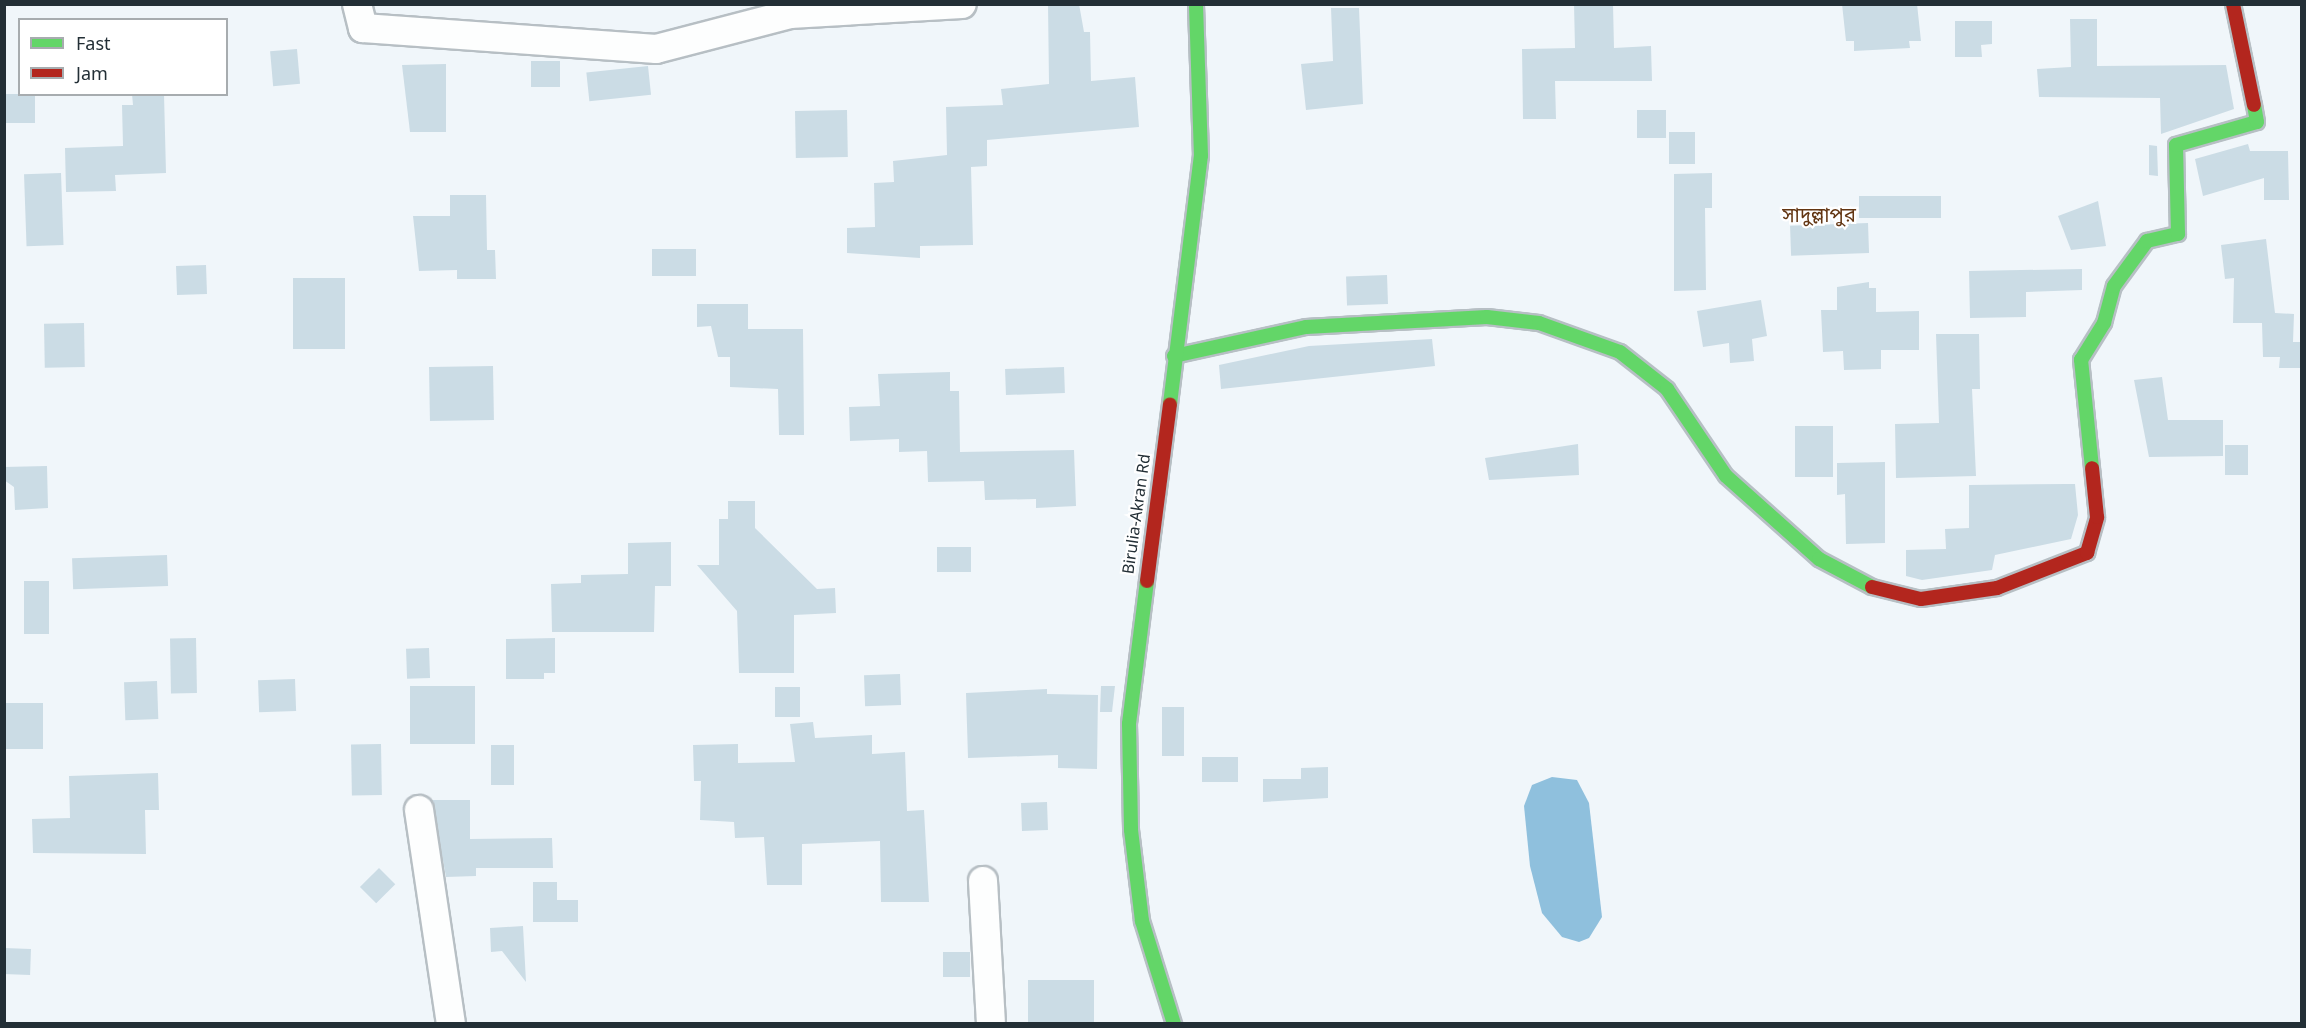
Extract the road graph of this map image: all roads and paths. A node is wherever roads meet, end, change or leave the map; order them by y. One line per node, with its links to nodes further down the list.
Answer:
1 (357, 4): 2 (street)
2 (962, 4)
3 (1196, 4): 5 (street, Birulia-Akran Rd)
4 (2233, 4): 5 (street)
5 (1174, 356): 10 (street, Birulia-Akran Rd)
6 (419, 810): 8 (street)
7 (983, 881): 9 (street)
8 (452, 1023)
9 (991, 1023)
10 (1174, 1023)

